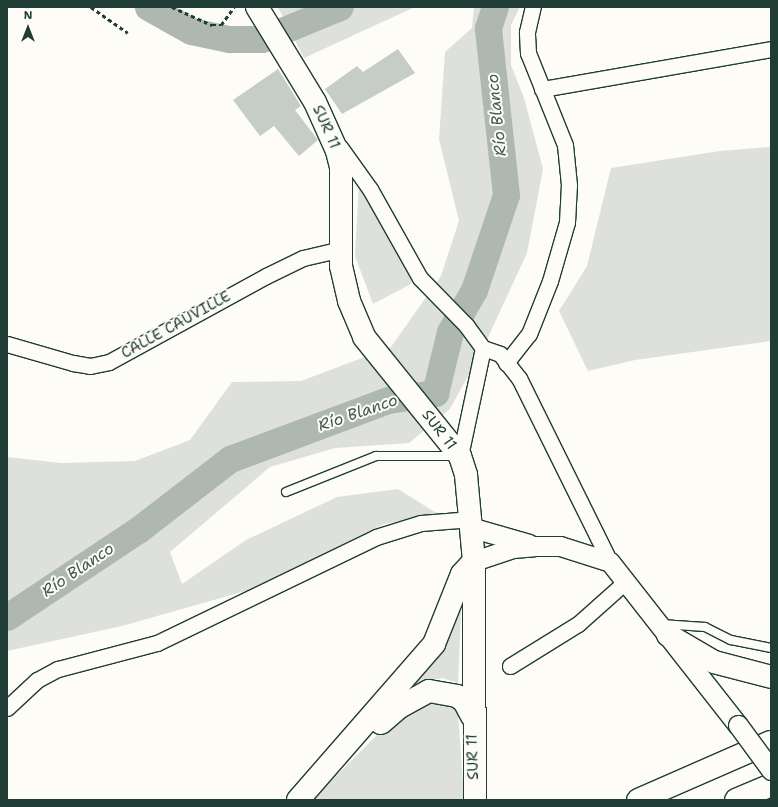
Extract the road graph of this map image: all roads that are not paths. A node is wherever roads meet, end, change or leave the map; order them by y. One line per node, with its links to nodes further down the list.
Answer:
1 (257, 7): 5 (main road, SUR 11)
2 (533, 7): 4 (street)
3 (771, 49): 4 (street)
4 (542, 88): 9 (street)
5 (329, 131): 6 (main road, SUR 11); 8 (street)
6 (339, 250): 7 (street, CALLE CAUVILLE); 10 (main road, SUR 11)
7 (7, 344)
8 (482, 347): 9 (street); 10 (street)
9 (506, 362): 15 (street)
10 (460, 456): 11 (lane); 12 (main road, SUR 11)
11 (286, 492)
12 (472, 524): 13 (street); 14 (main road, SUR 11); 21 (street)
13 (534, 546): 14 (street); 15 (street)
14 (474, 561): 22 (main road, SUR 11); 26 (main road)
15 (610, 562): 16 (street)
16 (624, 583): 17 (street); 19 (street)
17 (662, 629): 18 (lane); 20 (main road); 24 (street, bridge)
18 (771, 648)
19 (510, 666)
20 (771, 677)
21 (7, 708)
22 (472, 716): 26 (main road); 27 (main road, SUR 11)
23 (771, 742): 28 (main road)
24 (771, 770)
25 (771, 785): 29 (main road)
26 (303, 795)
27 (474, 800)
28 (638, 800)
29 (736, 800)

